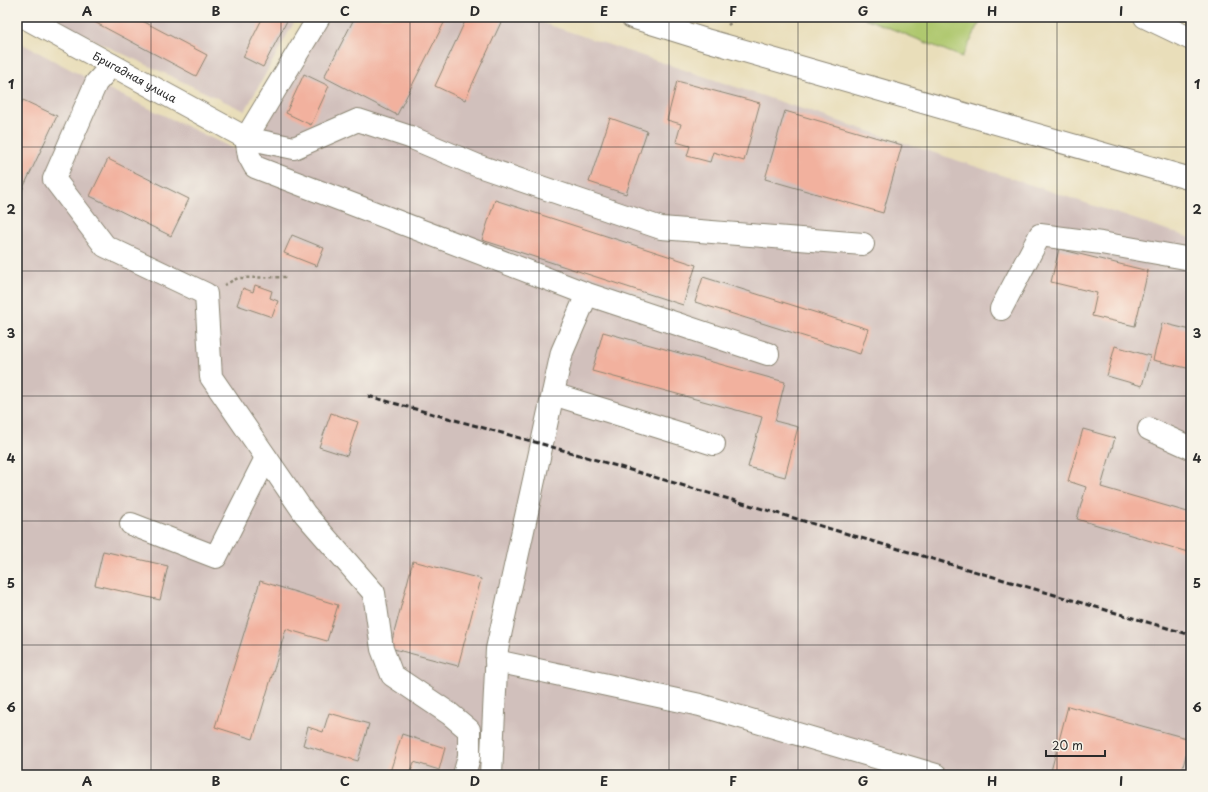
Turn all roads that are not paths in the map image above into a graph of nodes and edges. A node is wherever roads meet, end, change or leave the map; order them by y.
1 (24, 17) edge
2 (319, 17) edge
3 (632, 17) edge
4 (1145, 17) edge
5 (1191, 39) edge
6 (112, 65) junction
7 (246, 138) junction
8 (1191, 179) edge
9 (863, 244) dead end
10 (1191, 260) edge
11 (587, 294) junction
12 (1001, 309) dead end
13 (768, 354) dead end
14 (553, 394) junction
15 (1149, 429) dead end
16 (714, 444) dead end
17 (1191, 448) edge
18 (266, 458) junction
19 (131, 524) dead end
20 (496, 661) junction
21 (464, 775) edge
22 (491, 775) edge
23 (936, 775) edge

1 - 6 street, Бригадная улица
2 - 7 street
3 - 8 street
4 - 5 street
6 - 7 street, Бригадная улица
6 - 18 street
7 - 9 street, Бригадная улица
7 - 11 street
10 - 12 street
11 - 13 street
11 - 14 street
14 - 16 street
14 - 20 street
15 - 17 street
18 - 19 street
18 - 21 street
20 - 22 street
20 - 23 street

